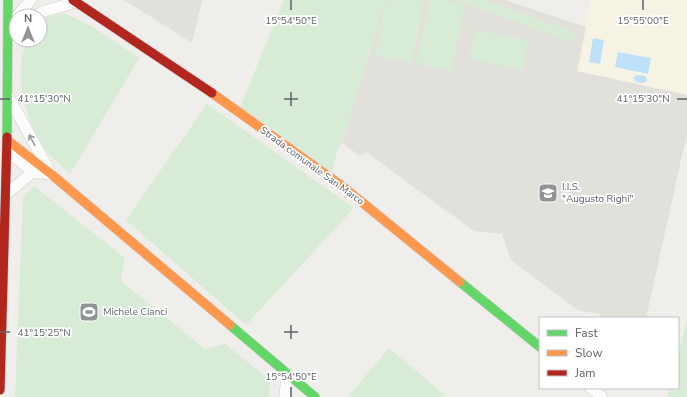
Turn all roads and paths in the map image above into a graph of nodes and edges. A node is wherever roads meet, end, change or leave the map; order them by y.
1 (31, 0) edge
2 (74, 1) edge
3 (24, 8) edge
4 (48, 10) edge
5 (11, 48) edge
6 (8, 94) junction
7 (7, 145) junction
8 (33, 172) junction
9 (51, 174) junction
10 (6, 194) junction
11 (2, 223) edge
12 (539, 346) edge
13 (1, 358) edge
14 (287, 373) junction
15 (592, 389) edge
16 (0, 390) edge
17 (285, 397) edge
18 (315, 397) edge
19 (602, 397) edge

1 - 3 street
2 - 4 street
2 - 12 street, Strada comunale San Marco
5 - 6 street
6 - 7 street
9 -> 6 street
7 - 8 street
7 - 9 street
7 - 10 street
8 - 9 street
8 - 10 street
9 - 14 street
10 - 11 street
11 - 13 street
13 - 16 street
14 - 17 street
14 - 18 street
15 - 19 street

